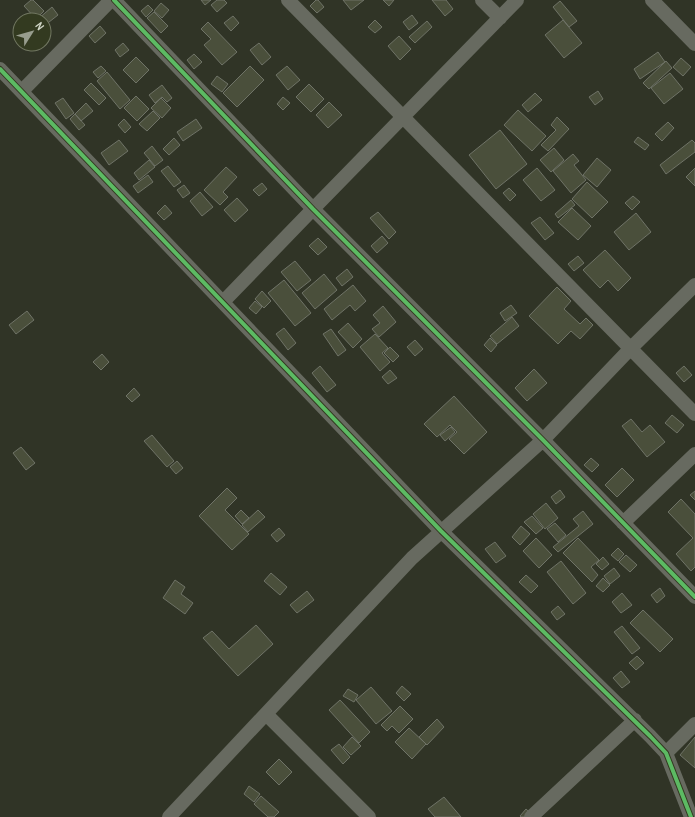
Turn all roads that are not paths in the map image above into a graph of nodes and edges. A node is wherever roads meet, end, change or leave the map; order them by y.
1 (112, 0) edge
2 (288, 0) edge
3 (482, 0) edge
4 (517, 0) edge
5 (652, 0) edge
6 (500, 18) junction
7 (695, 44) edge
8 (0, 69) edge
9 (22, 91) junction
10 (403, 117) junction
11 (313, 209) junction
12 (695, 285) edge
13 (223, 302) junction
14 (631, 348) junction
15 (695, 414) edge
16 (543, 440) junction
17 (695, 454) edge
18 (623, 523) junction
19 (441, 531) junction
20 (695, 597) edge
21 (266, 714) junction
22 (635, 720) junction
23 (695, 724) edge
24 (666, 753) junction
25 (176, 814) edge
26 (369, 817) edge
27 (531, 817) edge
28 (691, 817) edge

1 - 9 street
1 - 11 street
2 - 10 street
3 - 6 street
4 - 6 street
5 - 7 street
6 - 10 street
8 - 9 street
9 - 13 street
10 - 11 street
10 - 14 street
11 - 13 street
11 - 16 street
12 - 14 street
13 - 19 street
14 - 15 street
14 - 16 street
16 - 18 street
16 - 19 street
17 - 18 street
18 - 20 street
19 - 21 street
19 - 22 street
21 - 25 street
21 - 26 street
22 - 24 street
22 - 27 street
23 - 24 street
24 - 28 street

